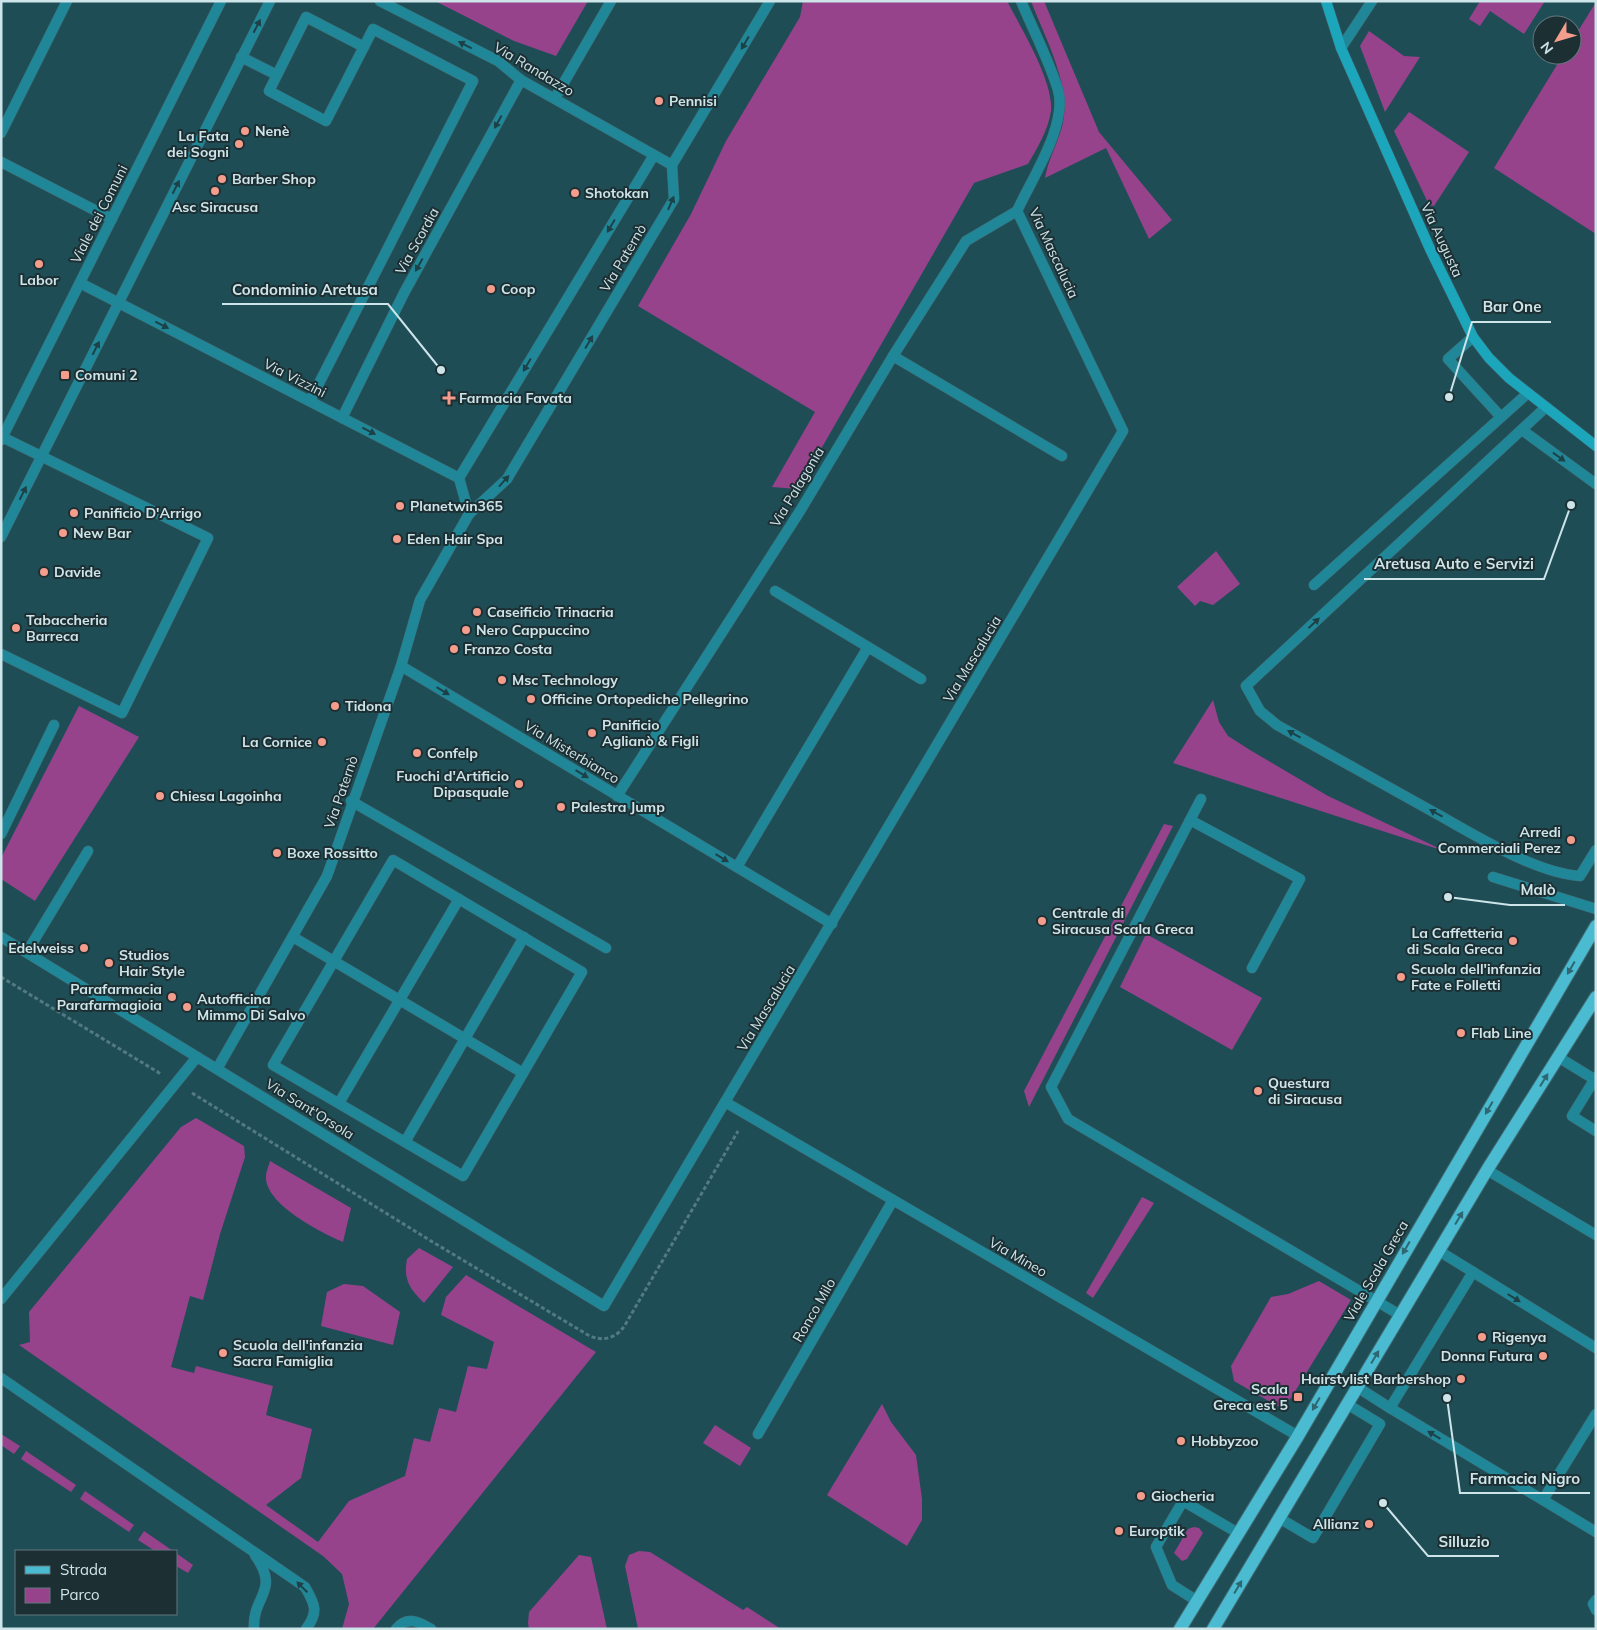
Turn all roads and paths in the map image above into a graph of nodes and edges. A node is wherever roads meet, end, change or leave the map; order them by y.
1 (68, 1) edge
2 (221, 1) edge
3 (270, 1) edge
4 (380, 1) edge
5 (611, 1) edge
6 (770, 1) edge
7 (1021, 1) edge
8 (1326, 1) edge
9 (1372, 1) edge
10 (364, 47) junction
11 (1341, 48) junction
12 (242, 57) junction
13 (277, 75) junction
14 (521, 80) junction
15 (555, 98) junction
16 (1, 133) edge
17 (654, 155) junction
18 (1, 162) edge
19 (672, 165) junction
20 (1017, 211) junction
21 (112, 219) junction
22 (80, 283) junction
23 (118, 303) junction
24 (1473, 337) junction
25 (892, 356) junction
26 (1528, 393) junction
27 (310, 401) junction
28 (1546, 408) junction
29 (1501, 417) junction
30 (342, 418) junction
31 (1522, 430) junction
32 (2, 438) edge
33 (1596, 446) edge
34 (42, 456) junction
35 (1062, 456) dead end
36 (459, 478) junction
37 (1596, 484) edge
38 (469, 514) junction
39 (1, 537) edge
40 (1314, 585) dead end
41 (775, 591) dead end
42 (868, 647) junction
43 (1, 654) edge
44 (401, 666) junction
45 (922, 679) dead end
46 (54, 725) dead end
47 (618, 796) junction
48 (1201, 799) dead end
49 (352, 801) junction
50 (1190, 820) junction
51 (1, 834) edge
52 (1596, 850) edge
53 (88, 851) dead end
54 (737, 867) junction
55 (1493, 877) dead end
56 (459, 899) junction
57 (1596, 909) edge
58 (832, 924) junction
59 (1596, 926) edge
60 (1, 936) edge
61 (293, 937) junction
62 (524, 937) junction
63 (606, 948) dead end
64 (27, 952) junction
65 (334, 961) junction
66 (1252, 968) dead end
67 (1596, 997) edge
68 (400, 1000) junction
69 (465, 1038) junction
70 (197, 1057) junction
71 (1558, 1057) junction
72 (217, 1068) junction
73 (523, 1072) junction
74 (1595, 1078) edge
75 (725, 1102) junction
76 (339, 1103) junction
77 (1596, 1131) edge
78 (405, 1142) junction
79 (1487, 1170) junction
80 (893, 1200) junction
81 (1596, 1235) edge
82 (1438, 1251) junction
83 (1473, 1272) junction
84 (1, 1299) edge
85 (1376, 1300) junction
86 (604, 1306) joint
87 (1400, 1315) junction
88 (1596, 1348) edge
89 (1, 1378) edge
90 (1357, 1387) junction
91 (1347, 1404) junction
92 (1390, 1408) junction
93 (1596, 1414) edge
94 (758, 1434) dead end
95 (1298, 1436) junction
96 (1543, 1500) junction
97 (1279, 1518) junction
98 (1596, 1532) edge
99 (1238, 1533) junction
100 (252, 1550) junction
101 (1596, 1600) edge
102 (1197, 1601) junction
103 (1596, 1610) edge
104 (254, 1629) edge
105 (306, 1629) edge
106 (396, 1629) edge
107 (431, 1629) edge
108 (1180, 1629) edge
109 (1212, 1629) edge

1 - 16 street
2 - 21 street, Viale dei Comuni
12 -> 3 street
14 -> 4 street, Via Randazzo
5 - 15 street
6 -> 19 street
7 - 20 street, Via Mascalucia
8 - 11 main road, Via Augusta
9 - 11 street
10 - 13 street
10 - 13 street
10 - 27 street
11 - 24 main road, Via Augusta
12 - 13 street
23 -> 12 street
14 - 15 street, Via Randazzo
14 -> 30 street, Via Scordia
15 - 17 street, Via Randazzo
17 - 19 street, Via Randazzo
17 -> 36 street, Via Paternò
18 - 21 street
38 -> 19 street, Via Paternò
20 - 25 street, Via Palagonia
20 - 58 street, Via Mascalucia
21 - 22 street, Viale dei Comuni
22 - 23 street, Via Vizzini
22 - 32 street, Viale dei Comuni
23 -> 27 street, Via Vizzini
34 -> 23 street
24 - 26 main road, Via Augusta
24 - 29 street
25 - 35 street
25 - 47 street, Via Palagonia
26 - 28 main road, Via Augusta
26 - 29 street
27 - 30 street, Via Vizzini
28 - 31 street
28 - 33 main road, Via Augusta
29 - 40 street
30 -> 36 street, Via Vizzini
31 -> 37 street
52 -> 31 street
32 - 34 street
39 -> 34 street
34 - 43 street
36 - 38 street
38 - 44 street, Via Paternò
41 - 42 street
42 - 45 street
42 - 54 street
44 -> 47 street, Via Misterbianco
44 - 49 street, Via Paternò
46 - 51 street
47 -> 54 street, Via Misterbianco
48 - 50 street
49 - 61 street, Via Paternò
49 - 63 street
50 - 66 street
50 - 85 street
53 - 64 street
54 - 58 street, Via Misterbianco
55 - 57 street
56 - 62 street
56 - 65 street
56 - 68 street
58 - 75 street, Via Mascalucia
59 -> 85 main road, Viale Scala Greca
60 - 64 street, Via Sant'Orsola
61 - 65 street
61 - 72 street, Via Paternò
62 - 69 street
62 - 73 street
64 - 70 street, Via Sant'Orsola
65 - 68 street
65 - 76 street
67 - 71 main road
68 - 69 street
68 - 76 street
69 - 73 street
69 - 78 street
70 - 72 street, Via Sant'Orsola
70 - 84 street
71 - 74 street
79 -> 71 main road
72 - 86 street, Via Sant'Orsola
73 - 78 street
74 - 77 street
75 - 80 street, Via Mineo
75 - 86 street, Via Mascalucia
76 - 78 street
79 - 81 street
82 -> 79 main road
80 - 94 street, Ronco Milo
80 - 95 street, Via Mineo
82 - 83 street
82 - 87 main road
83 -> 88 street
83 - 92 street
85 - 87 street
85 -> 95 main road, Viale Scala Greca
90 -> 87 main road
89 - 100 street
90 - 91 main road
90 - 92 street
91 - 97 main road
91 - 97 street
96 -> 92 street
93 - 96 street
95 - 99 main road, Viale Scala Greca
96 - 98 street
109 -> 97 main road
99 - 102 main road, Viale Scala Greca
99 - 102 street
100 - 104 street
105 -> 100 street
101 - 103 street
102 - 108 main road, Viale Scala Greca
106 - 107 street

